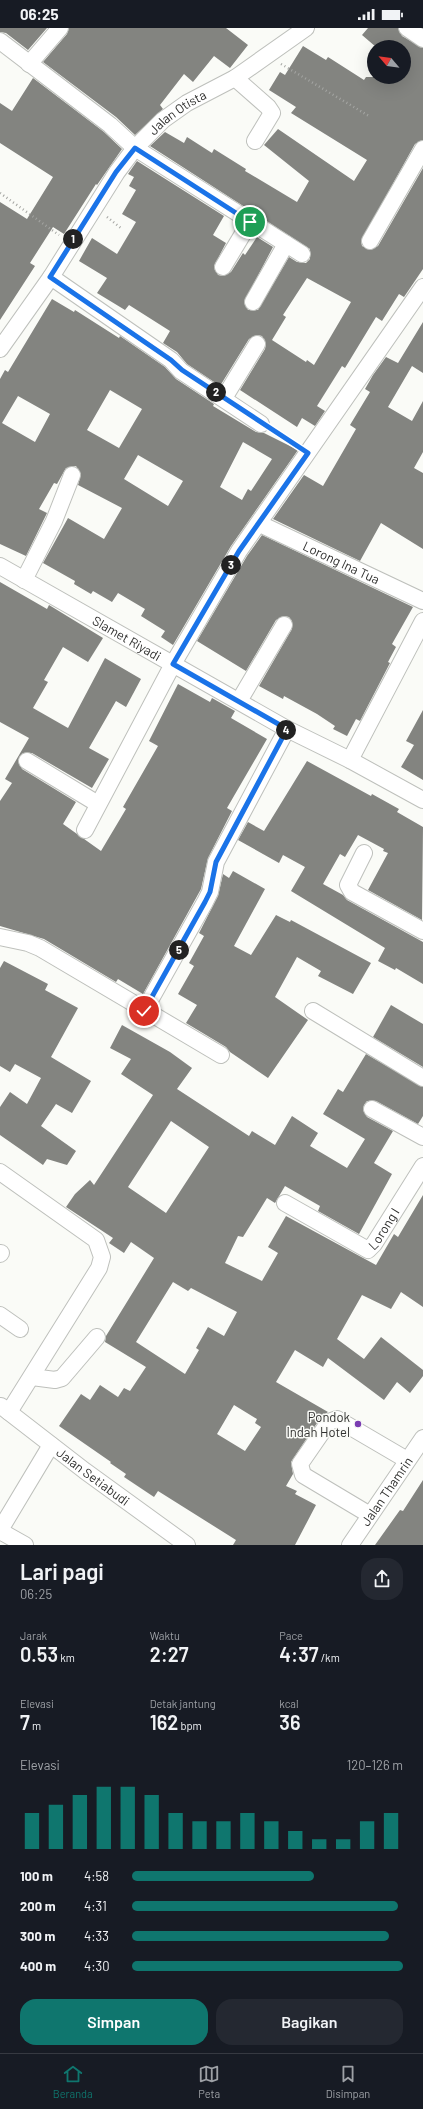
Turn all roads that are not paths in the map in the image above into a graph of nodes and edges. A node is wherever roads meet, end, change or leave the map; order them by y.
1 (60, 28) edge
2 (306, 28) edge
3 (407, 28) edge
4 (423, 39) edge
5 (0, 41) edge
6 (29, 64) junction
7 (235, 78) junction
8 (255, 141) dead end
9 (135, 148) junction
10 (423, 150) edge
11 (250, 222) junction
12 (370, 241) dead end
13 (286, 244) junction
14 (302, 254) dead end
15 (223, 267) dead end
16 (50, 277) junction
17 (423, 287) edge
18 (253, 302) dead end
19 (257, 344) dead end
20 (0, 349) edge
21 (224, 398) junction
22 (261, 424) road end
23 (72, 475) dead end
24 (260, 524) junction
25 (0, 566) edge
26 (24, 580) junction
27 (423, 601) edge
28 (423, 621) edge
29 (284, 625) dead end
30 (173, 664) junction
31 (239, 702) junction
32 (287, 729) junction
33 (350, 760) junction
34 (27, 761) dead end
35 (423, 800) edge
36 (98, 804) junction
37 (85, 830) dead end
38 (364, 853) dead end
39 (423, 931) edge
40 (0, 937) edge
41 (144, 1011) junction
42 (313, 1011) dead end
43 (221, 1055) dead end
44 (423, 1078) edge
45 (372, 1109) dead end
46 (423, 1137) edge
47 (423, 1166) edge
48 (0, 1172) edge
49 (285, 1203) dead end
50 (0, 1314) edge
51 (20, 1329) dead end
52 (97, 1337) dead end
53 (32, 1377) junction
54 (4, 1409) edge
55 (423, 1438) edge
56 (51, 1446) junction
57 (407, 1460) junction
58 (370, 1515) junction
59 (0, 1531) edge
60 (26, 1545) edge
61 (187, 1545) edge
62 (350, 1545) edge

1 - 6 street
2 - 7 street, Jalan Otista
3 - 4 street
5 - 6 street
6 - 9 street
7 - 8 street
7 - 9 street, Jalan Otista
9 - 11 street
9 - 16 street, Jalan Otista
10 - 12 street
11 - 13 street
11 - 15 street
13 - 14 street
13 - 18 street
16 - 20 street, Jalan Otista
16 - 21 street
17 - 24 street
19 - 21 street
21 - 22 street
23 - 26 street
24 - 27 street, Lorong Ina Tua
24 - 30 street
25 - 26 street, Slamet Riyadi
26 - 30 street, Slamet Riyadi
28 - 33 street
29 - 31 street
30 - 31 street, Slamet Riyadi
30 - 36 street
31 - 32 street, Slamet Riyadi
32 - 33 street, Slamet Riyadi
32 - 41 street
33 - 35 street, Slamet Riyadi
34 - 36 street
36 - 37 street
38 - 39 street
40 - 41 street
41 - 43 street
42 - 44 street
45 - 46 street
47 - 49 street, Lorong I
48 - 53 street
50 - 51 street
52 - 53 street
53 - 54 street
54 - 56 street, Jalan Setiabudi
55 - 57 street, Jalan Thamrin
56 - 59 street
56 - 61 street, Jalan Setiabudi
57 - 58 street, Jalan Thamrin
57 - 58 street
58 - 62 street, Jalan Thamrin
59 - 60 street

